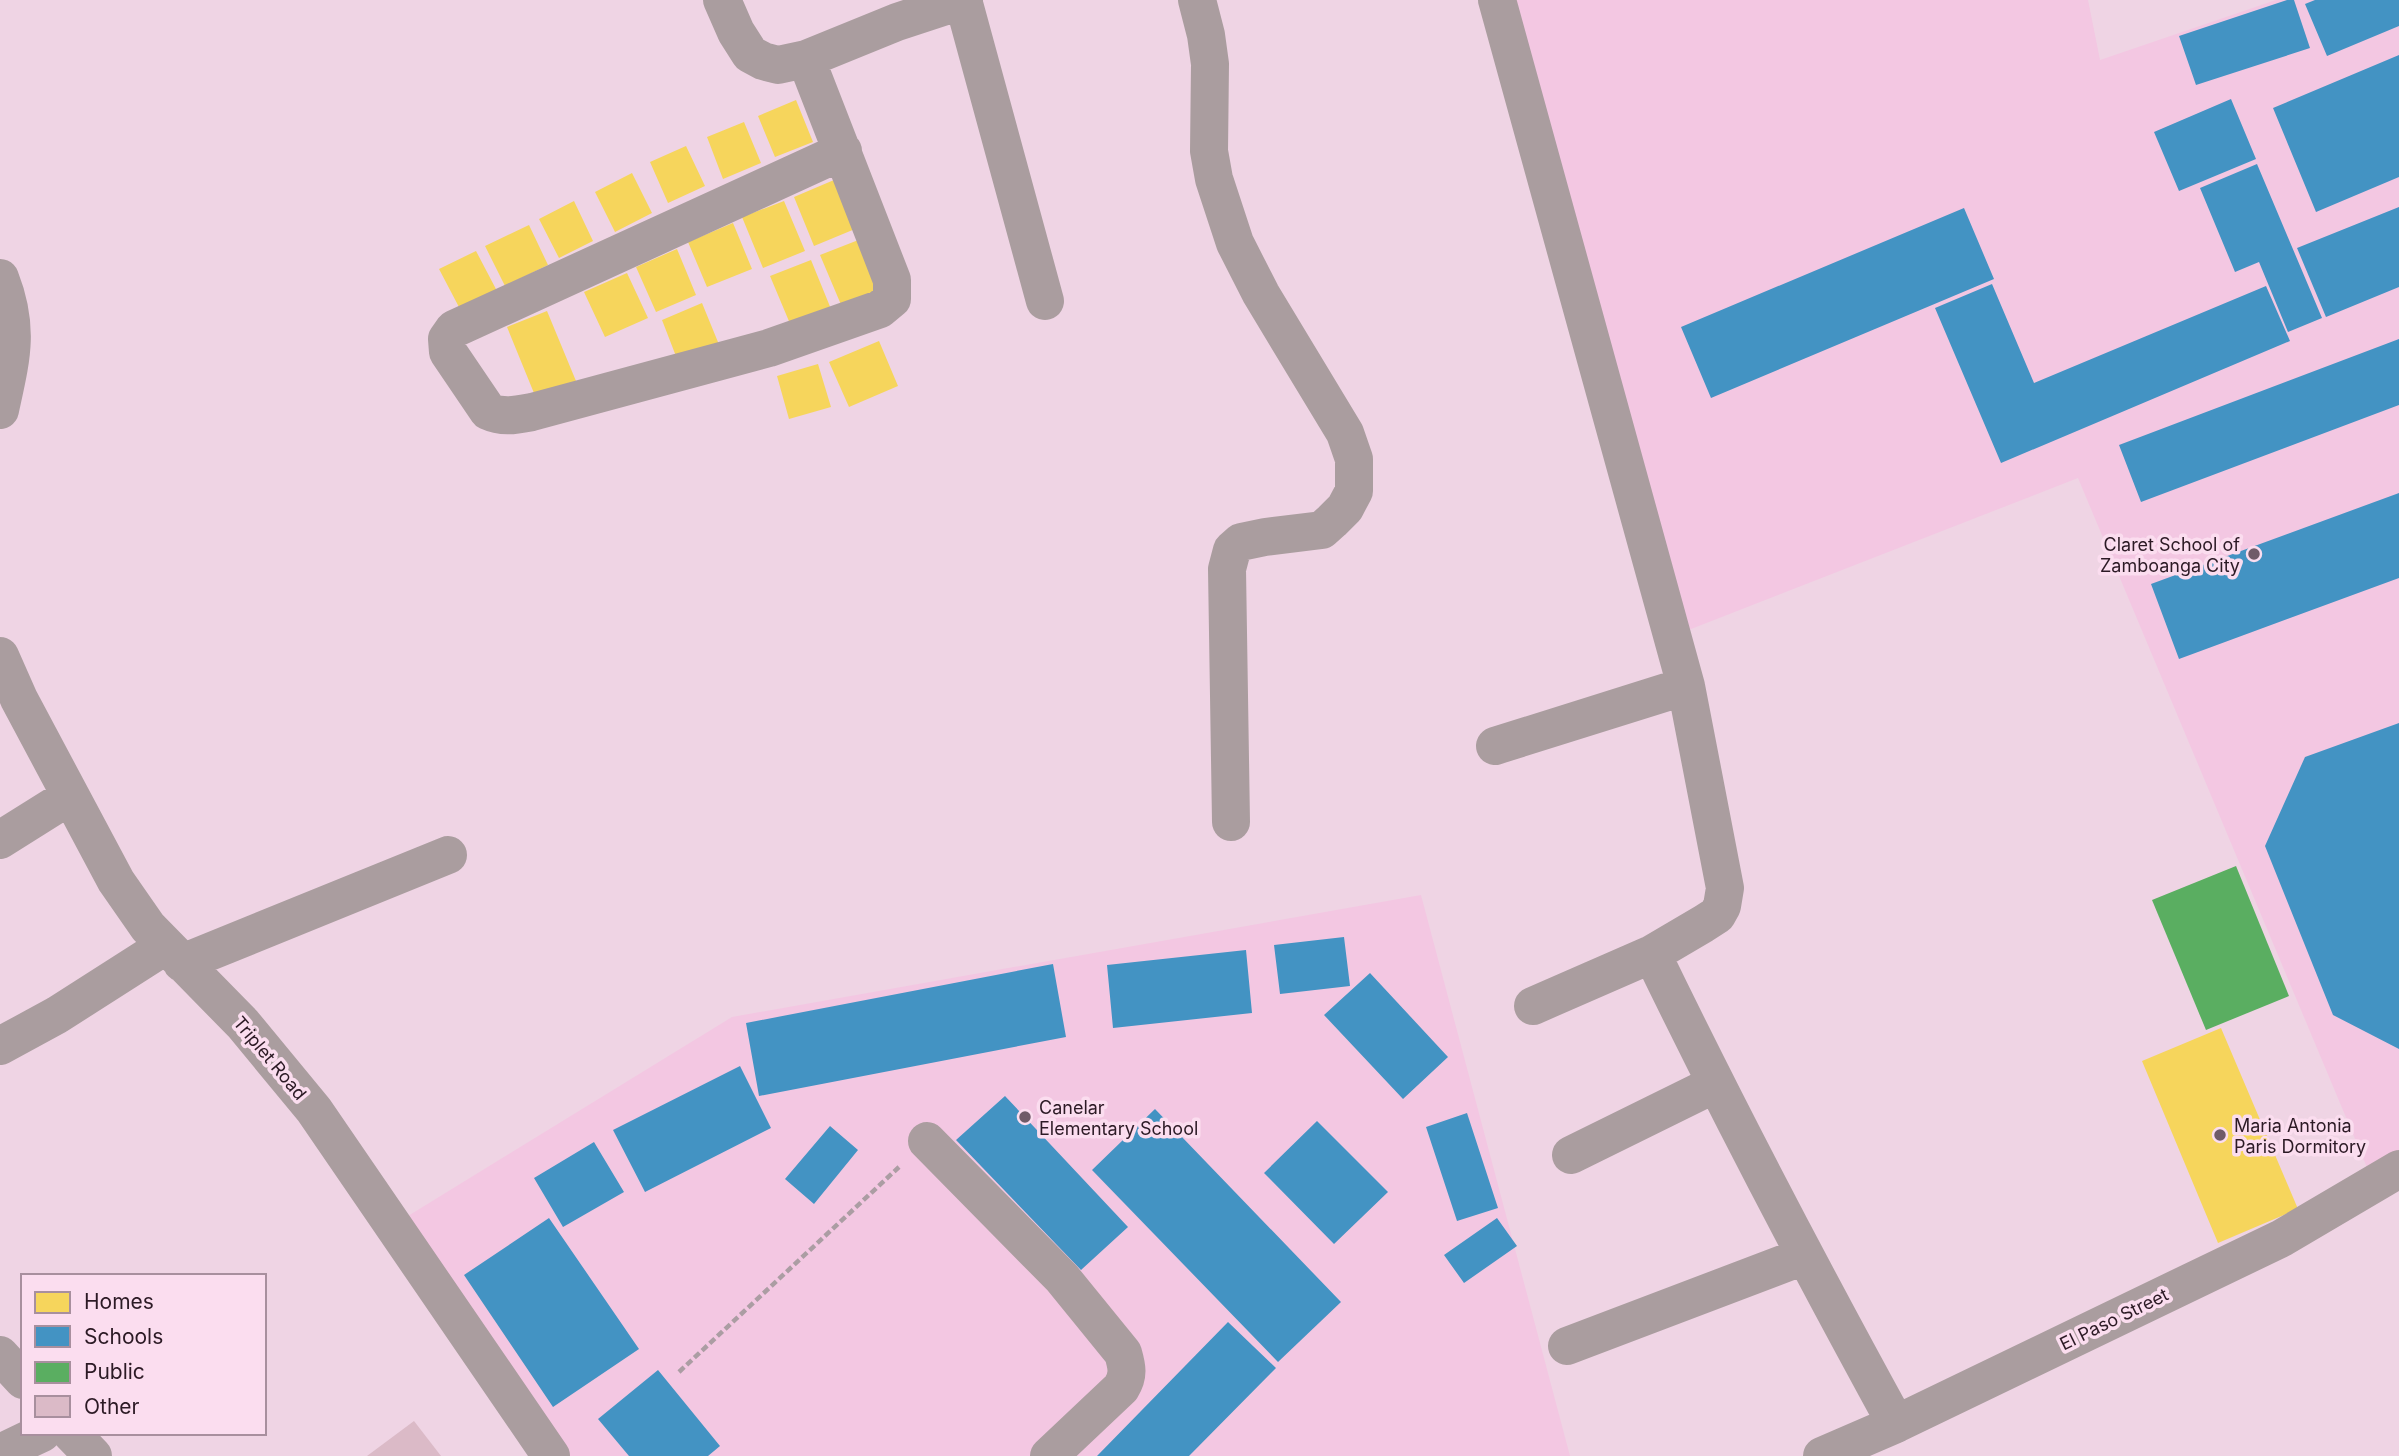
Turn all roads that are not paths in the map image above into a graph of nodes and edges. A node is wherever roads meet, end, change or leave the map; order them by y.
1 (722, 0) edge
2 (963, 0) edge
3 (1196, 0) edge
4 (1497, 0) edge
5 (895, 11) edge
6 (806, 59) junction
7 (843, 151) junction
8 (0, 278) edge
9 (1045, 301) dead end
10 (0, 410) edge
11 (0, 656) edge
12 (1686, 685) junction
13 (1495, 746) dead end
14 (70, 796) junction
15 (1231, 822) dead end
16 (0, 840) edge
17 (448, 855) dead end
18 (1652, 954) junction
19 (174, 955) junction
20 (1533, 1006) dead end
21 (0, 1046) edge
22 (1715, 1084) junction
23 (928, 1141) road end
24 (1572, 1155) dead end
25 (2399, 1169) edge
26 (1804, 1256) junction
27 (1567, 1346) dead end
28 (0, 1355) edge
29 (21, 1378) edge
30 (1896, 1424) junction
31 (38, 1435) edge
32 (73, 1435) edge
33 (5, 1453) edge
34 (93, 1456) edge
35 (551, 1456) edge
36 (1049, 1456) edge
37 (1822, 1456) edge

1 - 6 street
2 - 5 street
2 - 9 street
3 - 15 street
4 - 12 street
5 - 6 street
6 - 7 street
7 - 7 street
8 - 10 street
11 - 14 street, Triplet Road
12 - 13 street
12 - 18 street
14 - 16 street
14 - 19 street, Triplet Road
17 - 19 street
18 - 20 street
18 - 22 street
19 - 21 street
19 - 35 street, Triplet Road
22 - 24 street
22 - 26 street
23 - 36 street
25 - 30 street, El Paso Street
26 - 27 street
26 - 30 street
28 - 29 street
30 - 37 street, El Paso Street
31 - 33 street
32 - 34 street

